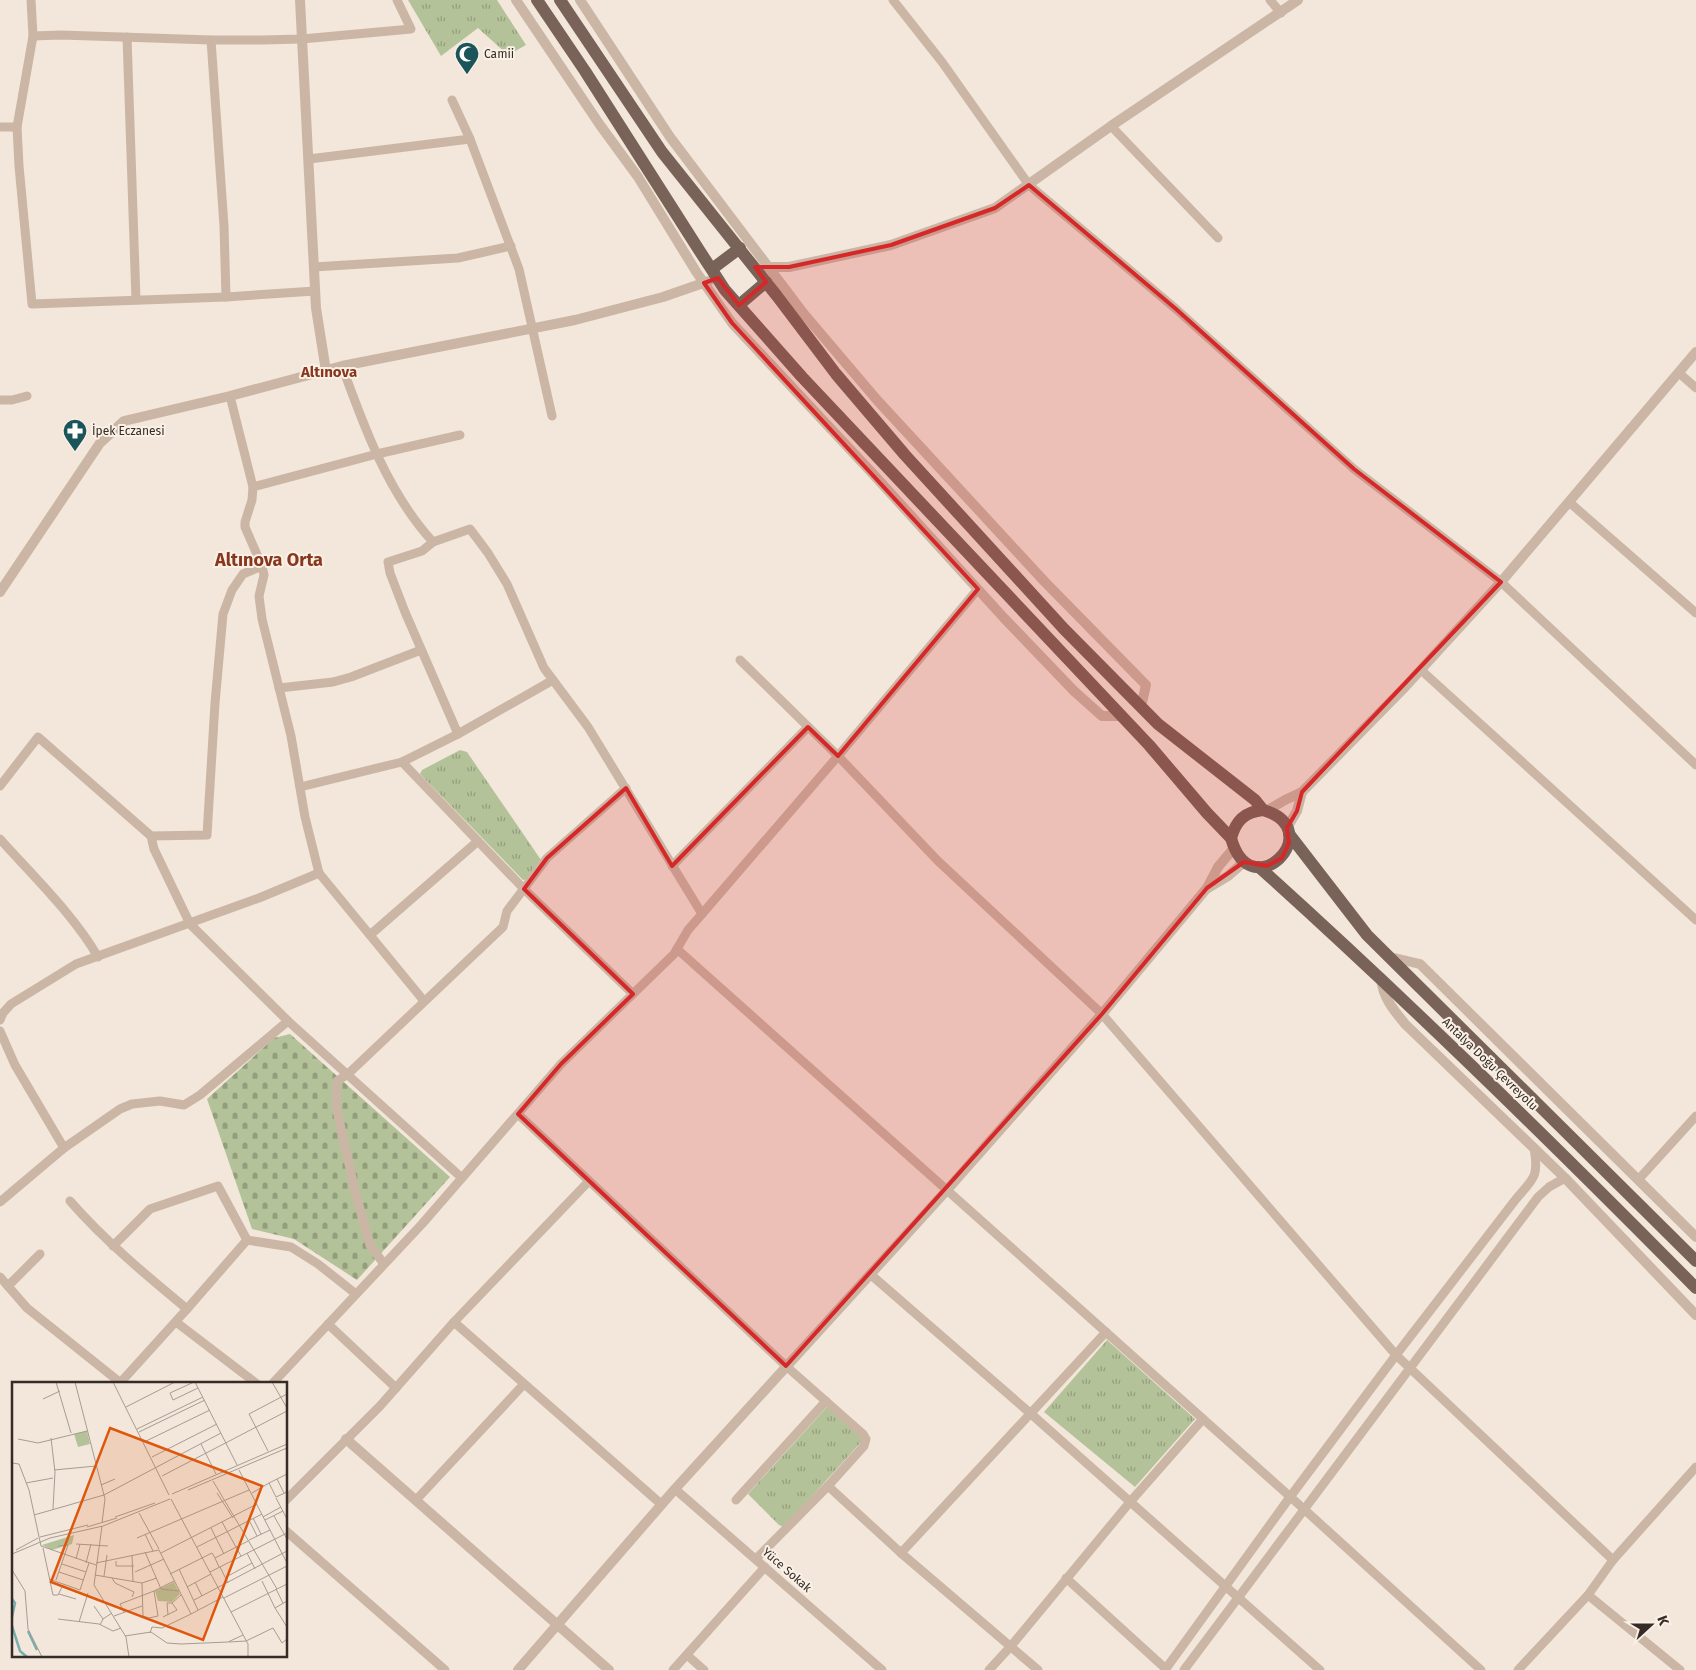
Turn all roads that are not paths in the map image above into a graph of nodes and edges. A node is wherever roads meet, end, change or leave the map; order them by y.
1 (31, 0) edge
2 (300, 0) edge
3 (397, 0) edge
4 (516, 0) edge
5 (537, 0) edge
6 (560, 0) edge
7 (580, 0) edge
8 (893, 0) edge
9 (1270, 0) edge
10 (1298, 0) edge
11 (1281, 13) junction
12 (33, 36) junction
13 (127, 38) junction
14 (302, 39) junction
15 (212, 40) junction
16 (452, 100) dead end
17 (1111, 126) junction
18 (0, 127) edge
19 (17, 127) junction
20 (470, 139) junction
21 (309, 159) junction
22 (1029, 185) junction
23 (1218, 238) dead end
24 (511, 246) junction
25 (740, 248) junction
26 (314, 267) junction
27 (755, 267) junction
28 (769, 267) junction
29 (715, 274) junction
30 (766, 282) junction
31 (704, 283) junction
32 (315, 291) junction
33 (226, 297) junction
34 (136, 300) junction
35 (739, 305) junction
36 (532, 328) junction
37 (1696, 352) edge
38 (342, 366) junction
39 (326, 371) junction
40 (1679, 373) junction
41 (1696, 388) edge
42 (27, 396) dead end
43 (230, 396) junction
44 (0, 400) edge
45 (552, 416) dead end
46 (460, 435) dead end
47 (377, 454) junction
48 (253, 486) junction
49 (1570, 502) junction
50 (433, 542) junction
51 (262, 566) junction
52 (1501, 582) junction
53 (978, 589) junction
54 (0, 592) edge
55 (1696, 613) edge
56 (421, 650) junction
57 (740, 660) dead end
58 (1421, 670) junction
59 (552, 680) junction
60 (279, 688) junction
61 (1141, 707) junction
62 (1122, 716) junction
63 (808, 727) junction
64 (458, 734) junction
65 (838, 756) junction
66 (402, 762) junction
67 (1696, 765) edge
68 (0, 786) edge
69 (300, 787) junction
70 (626, 788) junction
71 (1302, 792) junction
72 (1265, 810) junction
73 (1288, 831) junction
74 (151, 836) junction
75 (0, 839) edge
76 (478, 841) junction
77 (1232, 843) junction
78 (1244, 862) junction
79 (672, 866) junction
80 (1259, 867) junction
81 (319, 873) junction
82 (1207, 888) junction
83 (524, 889) junction
84 (702, 914) junction
85 (1696, 920) edge
86 (190, 924) junction
87 (370, 935) junction
88 (677, 949) junction
89 (98, 957) junction
90 (1389, 957) junction
91 (1381, 978) junction
92 (633, 994) junction
93 (424, 1001) junction
94 (1102, 1014) junction
95 (0, 1020) edge
96 (288, 1021) junction
97 (0, 1030) edge
98 (348, 1074) junction
99 (518, 1114) junction
100 (1696, 1116) edge
101 (64, 1148) junction
102 (1534, 1148) junction
103 (462, 1178) junction
104 (1565, 1178) junction
105 (1638, 1180) junction
106 (589, 1181) junction
107 (947, 1190) junction
108 (70, 1201) dead end
109 (0, 1202) edge
110 (1696, 1237) edge
111 (247, 1240) junction
112 (114, 1246) junction
113 (40, 1254) dead end
114 (1696, 1261) edge
115 (384, 1264) junction
116 (870, 1274) junction
117 (0, 1277) edge
118 (8, 1286) junction
119 (1696, 1288) edge
120 (356, 1294) junction
121 (187, 1309) junction
122 (1696, 1315) edge
123 (176, 1322) junction
124 (454, 1322) junction
125 (328, 1324) junction
126 (1106, 1332) junction
127 (1396, 1355) junction
128 (786, 1366) junction
129 (1410, 1368) junction
130 (120, 1382) edge
131 (122, 1382) edge
132 (254, 1382) edge
133 (274, 1382) edge
134 (524, 1384) junction
135 (396, 1388) junction
136 (826, 1401) junction
137 (1030, 1413) junction
138 (1203, 1419) junction
139 (346, 1439) junction
140 (1696, 1467) edge
141 (828, 1486) junction
142 (675, 1489) junction
143 (1290, 1497) junction
144 (288, 1498) edge
145 (416, 1500) junction
146 (736, 1500) dead end
147 (1130, 1502) junction
148 (661, 1504) junction
149 (1304, 1509) junction
150 (288, 1533) edge
151 (901, 1553) junction
152 (756, 1559) junction
153 (1613, 1560) junction
154 (765, 1568) junction
155 (1066, 1578) junction
156 (1226, 1587) junction
157 (1588, 1594) junction
158 (1238, 1598) junction
159 (558, 1624) junction
160 (1011, 1646) junction
161 (687, 1655) junction
162 (1166, 1669) edge
163 (1318, 1669) edge
164 (445, 1670) edge
165 (518, 1670) edge
166 (609, 1670) edge
167 (673, 1670) edge
168 (704, 1670) edge
169 (882, 1670) edge
170 (989, 1670) edge
171 (1038, 1670) edge
172 (1184, 1670) edge
173 (1481, 1670) edge
174 (1518, 1670) edge
175 (1680, 1670) edge

1 - 12 street
2 - 14 street
3 - 14 street
4 - 31 street
5 - 29 main road
6 - 25 main road
7 - 28 street
8 - 22 street
9 - 11 street
10 - 11 street
11 - 17 street
12 - 13 street
12 - 19 street
13 - 15 street
13 - 34 street
14 - 15 street
14 - 21 street
15 - 33 street
16 - 20 street
17 - 22 street
17 - 23 street
18 - 19 street
19 - 34 street
20 - 21 street
20 - 24 street
21 - 26 street
22 - 28 street
22 - 52 street
24 - 26 street
24 - 36 street
25 - 27 main road
25 - 29 main road
26 - 32 street
27 - 28 street
27 - 30 main road
28 - 61 street
29 - 31 street
29 - 35 main road
30 - 35 main road
30 - 61 main road
31 - 36 street
31 - 53 street
32 - 33 street
32 - 39 street
33 - 34 street
35 - 62 main road
36 - 38 street
36 - 45 street
37 - 40 street
38 - 39 street
38 - 47 street
39 - 43 street
40 - 41 street
40 - 49 street
42 - 44 street
43 - 48 street
43 - 54 street
46 - 47 street
47 - 48 street
47 - 50 street
48 - 51 street
49 - 52 street
49 - 55 street
50 - 56 street
50 - 59 street
51 - 60 street
51 - 74 street
52 - 58 street
52 - 67 street
53 - 62 street
53 - 65 street
56 - 60 street
56 - 64 street
57 - 63 street
58 - 71 street
58 - 85 street
59 - 64 street
59 - 70 street
60 - 69 street
61 - 72 main road
62 - 77 main road
63 - 65 street
63 - 79 street
64 - 66 street
65 - 84 street
65 - 94 street
66 - 69 street
66 - 76 street
68 - 74 street
69 - 81 street
70 - 79 street
70 - 83 street
71 - 72 street
71 - 73 street
72 - 73 main road
72 - 77 main road
73 - 80 main road
73 - 90 main road, Antalya Doğu Çevreyolu
74 - 86 street
75 - 89 street
76 - 83 street
76 - 87 street
77 - 78 main road
77 - 82 street
78 - 80 main road
78 - 82 street
79 - 84 street
80 - 91 main road, Antalya Doğu Çevreyolu
81 - 86 street
81 - 87 street
82 - 94 street
83 - 92 street
83 - 93 street
84 - 88 street
86 - 89 street
86 - 96 street
87 - 93 street
88 - 92 street
88 - 107 street
89 - 95 street
90 - 105 street
90 - 114 main road, Antalya Doğu Çevreyolu
91 - 102 street
91 - 119 main road, Antalya Doğu Çevreyolu
92 - 99 street
93 - 98 street
94 - 107 street
94 - 127 street
96 - 98 street
96 - 101 street
97 - 101 street
98 - 103 street
98 - 115 street
99 - 103 street
99 - 106 street
100 - 105 street
101 - 109 street
102 - 104 street
102 - 127 street
103 - 115 street
104 - 122 street
104 - 129 street
105 - 110 street
106 - 124 street
106 - 128 street
107 - 116 street
107 - 126 street
108 - 112 street
111 - 112 street
111 - 120 street
111 - 121 street
112 - 121 street
113 - 118 street
115 - 120 street
116 - 128 street
116 - 137 street
117 - 118 street
118 - 130 street
120 - 125 street
121 - 123 street
123 - 131 street
123 - 132 street
124 - 134 street
124 - 135 street
125 - 133 street
125 - 135 street
126 - 137 street
126 - 138 street
127 - 129 street
127 - 143 street
128 - 136 street
128 - 142 street
129 - 149 street
129 - 153 street
134 - 145 street
134 - 148 street
135 - 139 street
136 - 141 street
136 - 146 street
137 - 147 street
137 - 151 street
138 - 143 street
138 - 147 street
139 - 144 street
139 - 145 street
140 - 153 street
141 - 151 street
141 - 152 street
142 - 148 street
142 - 152 street, Yüce Sokak
143 - 149 street
143 - 156 street
145 - 159 street
147 - 155 street
147 - 156 street
148 - 159 street
149 - 158 street
149 - 173 street
150 - 164 street
151 - 160 street
152 - 154 street, Yüce Sokak
153 - 157 street
154 - 161 street
154 - 169 street, Yüce Sokak
155 - 160 street
155 - 162 street
156 - 158 street
156 - 162 street
157 - 174 street
157 - 175 street
158 - 163 street
158 - 172 street
159 - 165 street
159 - 166 street
160 - 170 street
160 - 171 street
161 - 167 street
161 - 168 street

